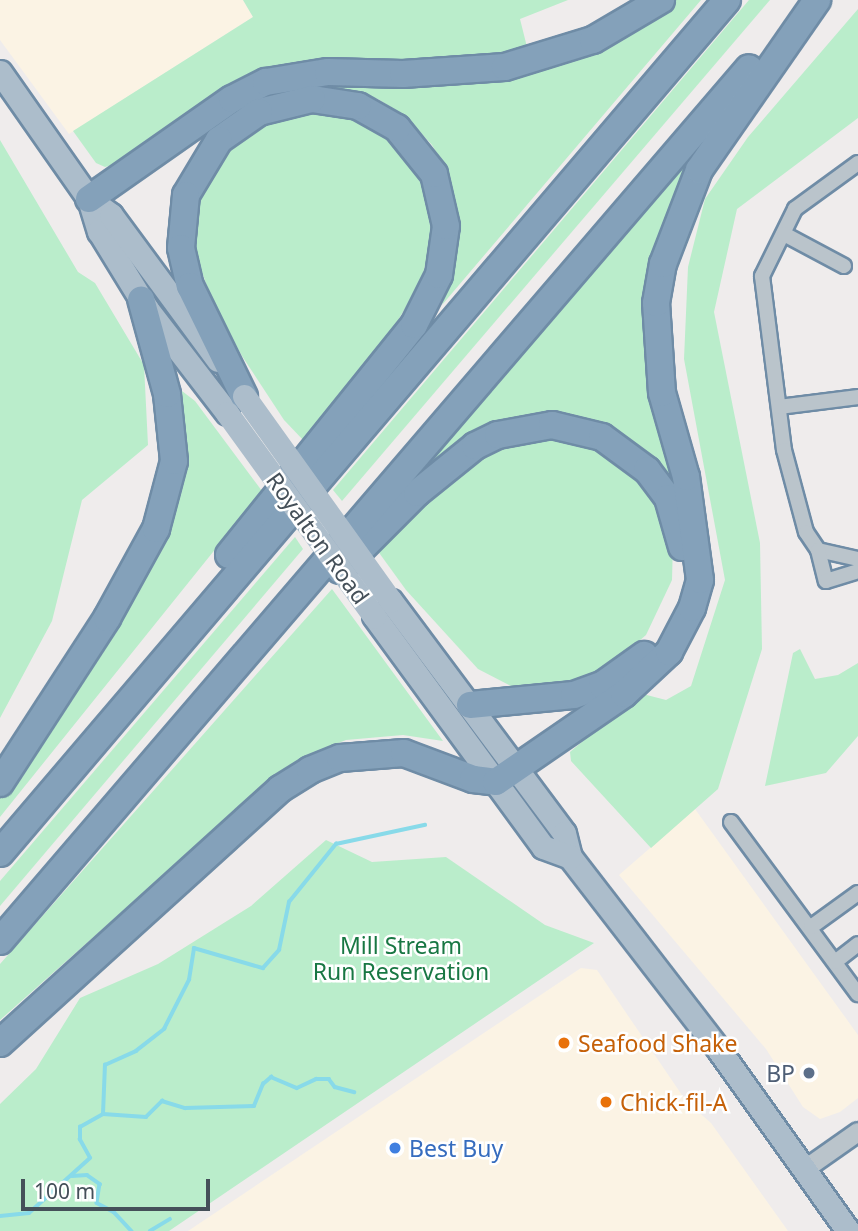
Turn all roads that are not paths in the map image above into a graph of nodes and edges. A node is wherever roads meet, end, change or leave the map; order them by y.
1 (661, 0) edge
2 (727, 0) edge
3 (807, 0) edge
4 (817, 0) edge
5 (0, 72) edge
6 (858, 163) edge
7 (89, 199) junction
8 (784, 234) junction
9 (844, 266) dead end
10 (141, 299) junction
11 (858, 397) edge
12 (235, 405) junction
13 (779, 407) junction
14 (818, 550) junction
15 (858, 559) edge
16 (858, 571) edge
17 (383, 608) junction
18 (164, 657) junction
19 (470, 705) junction
20 (194, 714) junction
21 (506, 775) junction
22 (0, 783) edge
23 (731, 822) dead end
24 (0, 853) edge
25 (858, 892) edge
26 (811, 927) junction
27 (0, 941) edge
28 (858, 944) edge
29 (835, 962) junction
30 (858, 994) edge
31 (0, 1043) edge
32 (858, 1132) edge
33 (804, 1170) junction
34 (848, 1231) edge

1 - 7 highway
2 - 18 highway
3 - 20 highway
4 - 21 highway
5 - 7 main road, Royalton Road
6 - 8 street
7 - 10 main road, Royalton Road
7 - 12 main road, Royalton Road
8 - 9 street
8 - 13 street
10 - 12 main road, Royalton Road
10 - 22 highway
11 - 13 street
12 - 17 main road, Royalton Road, bridge
12 - 18 highway
13 - 14 street
14 - 15 street
14 - 16 street
17 - 19 main road, Royalton Road
17 - 21 main road, Royalton Road
18 - 24 highway
19 - 20 highway
19 - 21 main road, Royalton Road
20 - 27 highway
21 - 31 highway
21 - 33 main road, Royalton Road
23 - 26 street
25 - 26 street
26 - 29 street
28 - 29 street
29 - 30 street
32 - 33 street
33 - 34 main road, Royalton Road

